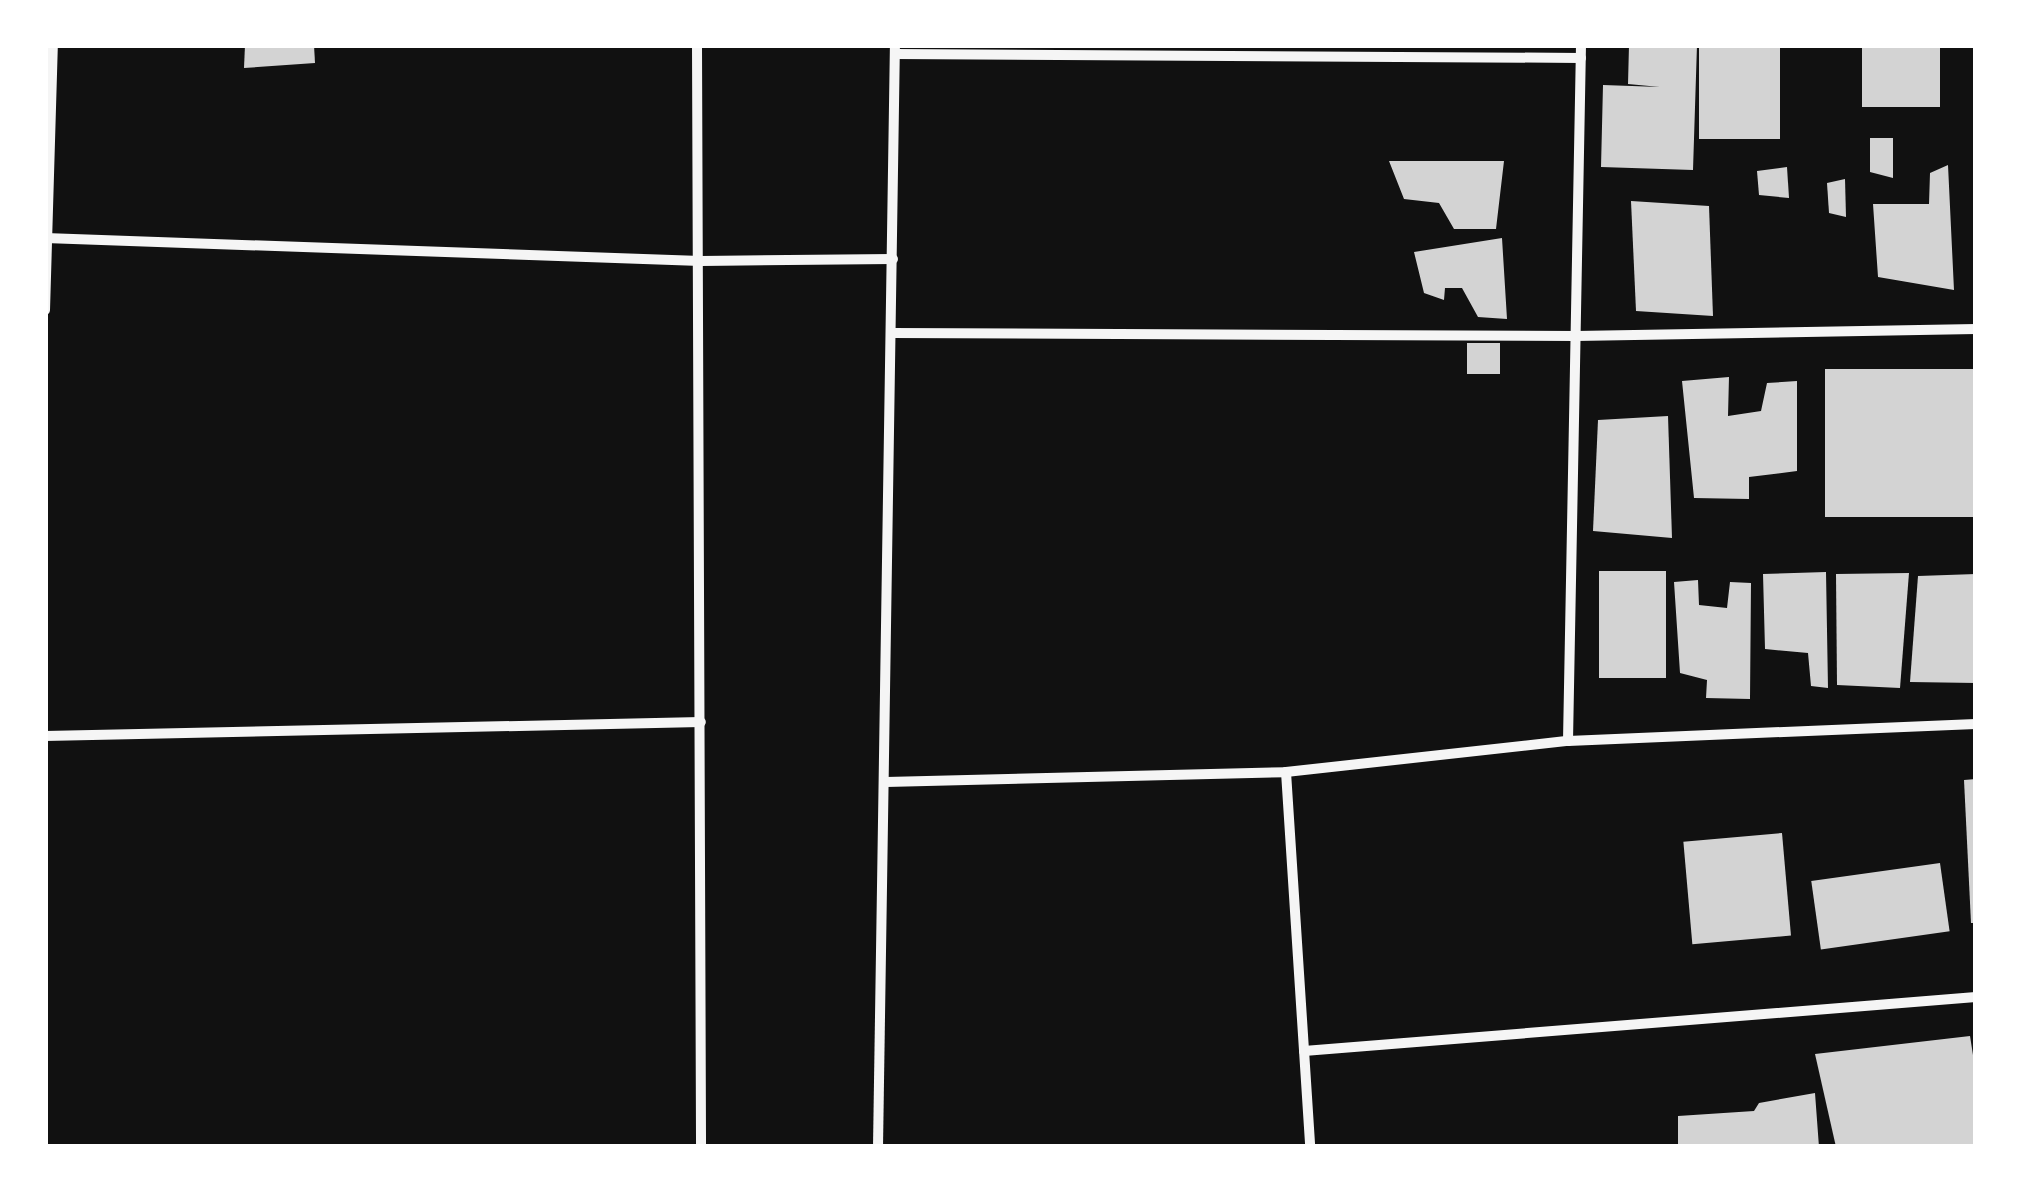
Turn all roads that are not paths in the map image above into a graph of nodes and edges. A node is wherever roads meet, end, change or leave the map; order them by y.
1 (53, 45) edge
2 (697, 45) edge
3 (1582, 45) edge
4 (896, 50) edge
5 (1581, 58) junction
6 (46, 238) edge
7 (892, 259) junction
8 (701, 261) junction
9 (45, 310) edge
10 (1976, 329) edge
11 (892, 333) junction
12 (1576, 336) junction
13 (701, 722) junction
14 (1976, 724) edge
15 (45, 736) edge
16 (1568, 741) junction
17 (1286, 772) junction
18 (886, 782) junction
19 (1976, 997) edge
20 (1304, 1051) junction
21 (702, 1147) edge
22 (878, 1147) edge
23 (1310, 1147) edge

1 - 6 street
2 - 8 street
3 - 5 street
4 - 5 street
4 - 7 street
5 - 12 street
6 - 8 street
6 - 9 street
7 - 8 street
7 - 11 street
8 - 13 street
10 - 12 street
11 - 12 street
11 - 18 street
12 - 16 street
13 - 15 street
13 - 21 street
14 - 16 street
16 - 17 street
17 - 18 street
17 - 20 street
18 - 22 street
19 - 20 street
20 - 23 street

